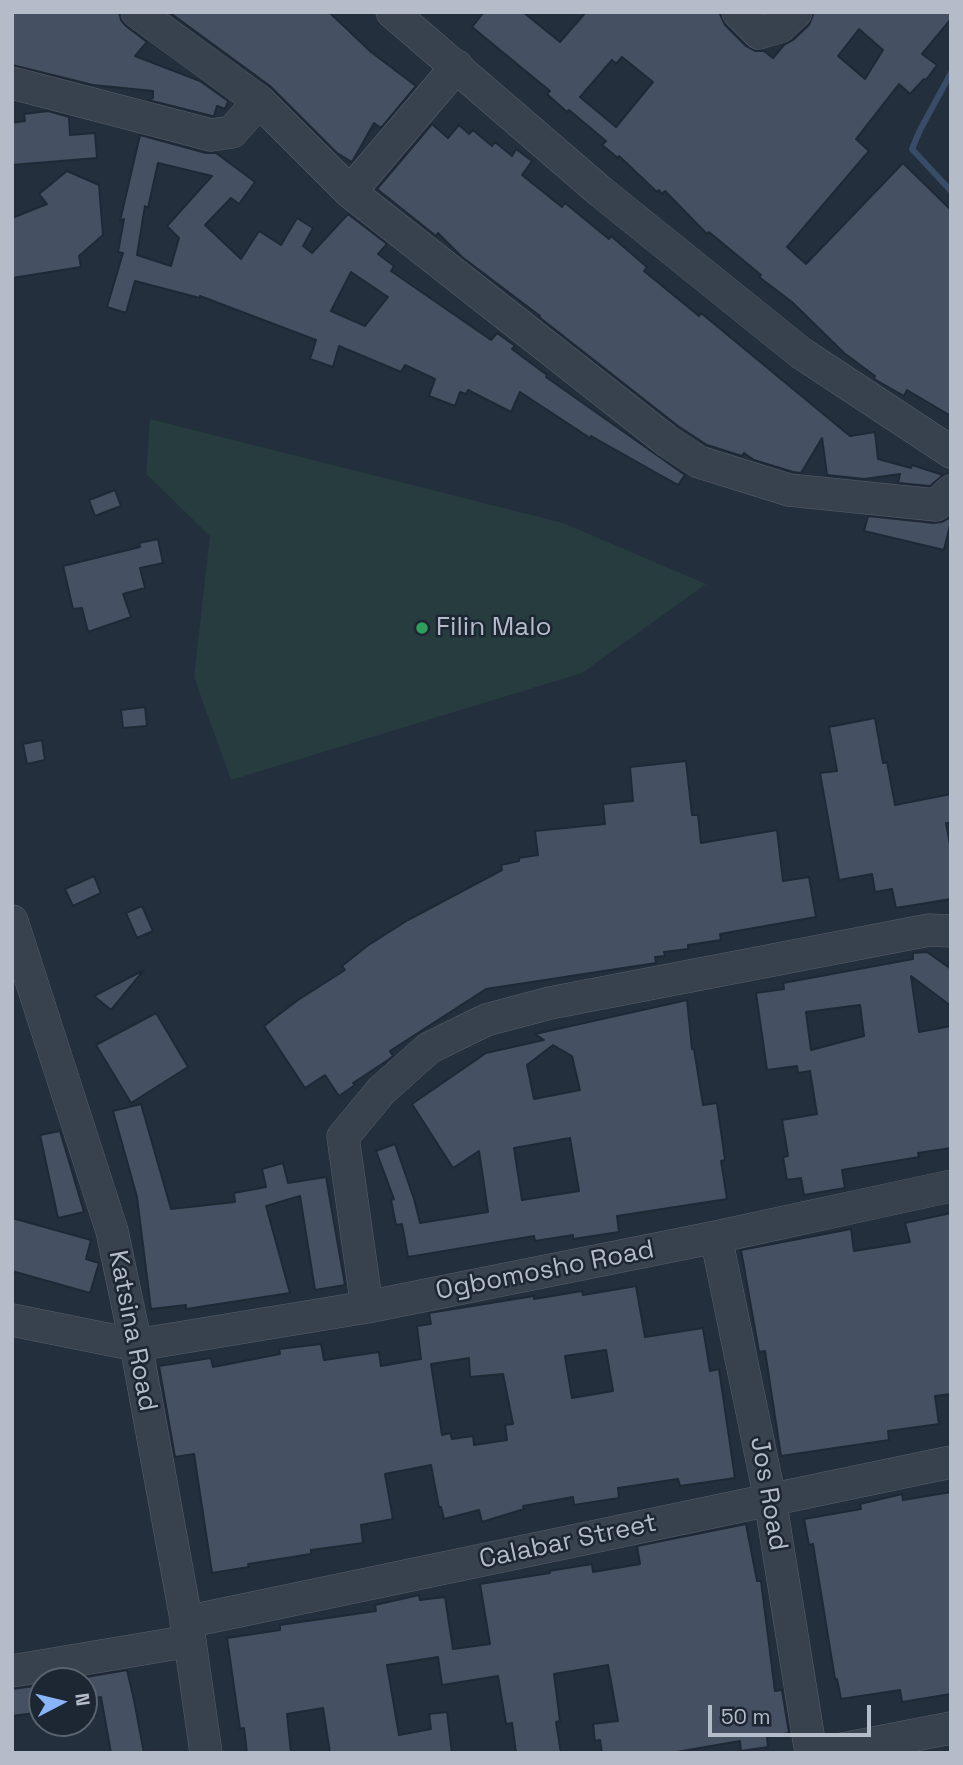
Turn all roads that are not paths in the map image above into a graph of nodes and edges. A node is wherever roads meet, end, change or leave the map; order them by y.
1 (137, 12) edge
2 (392, 12) edge
3 (738, 12) edge
4 (796, 12) edge
5 (457, 66) junction
6 (12, 83) edge
7 (259, 100) junction
8 (350, 192) junction
9 (951, 452) edge
10 (951, 491) edge
11 (12, 921) edge
12 (951, 931) edge
13 (951, 1186) edge
14 (716, 1237) junction
15 (367, 1307) junction
16 (12, 1320) edge
17 (136, 1345) junction
18 (951, 1462) edge
19 (770, 1499) junction
20 (188, 1631) junction
21 (12, 1671) edge
22 (951, 1728) edge
23 (206, 1753) edge
24 (811, 1753) edge
25 (822, 1753) edge

1 - 7 street
2 - 5 street
3 - 4 street
5 - 8 street
5 - 9 street
6 - 7 street
7 - 8 street
8 - 10 street
11 - 17 street, Katsina Road
12 - 15 street
13 - 14 street, Ogbomosho Road
14 - 15 street, Ogbomosho Road
14 - 19 street, Jos Road
15 - 17 street, Ogbomosho Road
16 - 17 street
17 - 20 street, Katsina Road
18 - 19 street, Calabar Street
19 - 20 street, Calabar Street
19 - 24 street, Jos Road
20 - 21 street, Calabar Street
20 - 23 street, Katsina Road
22 - 25 street

